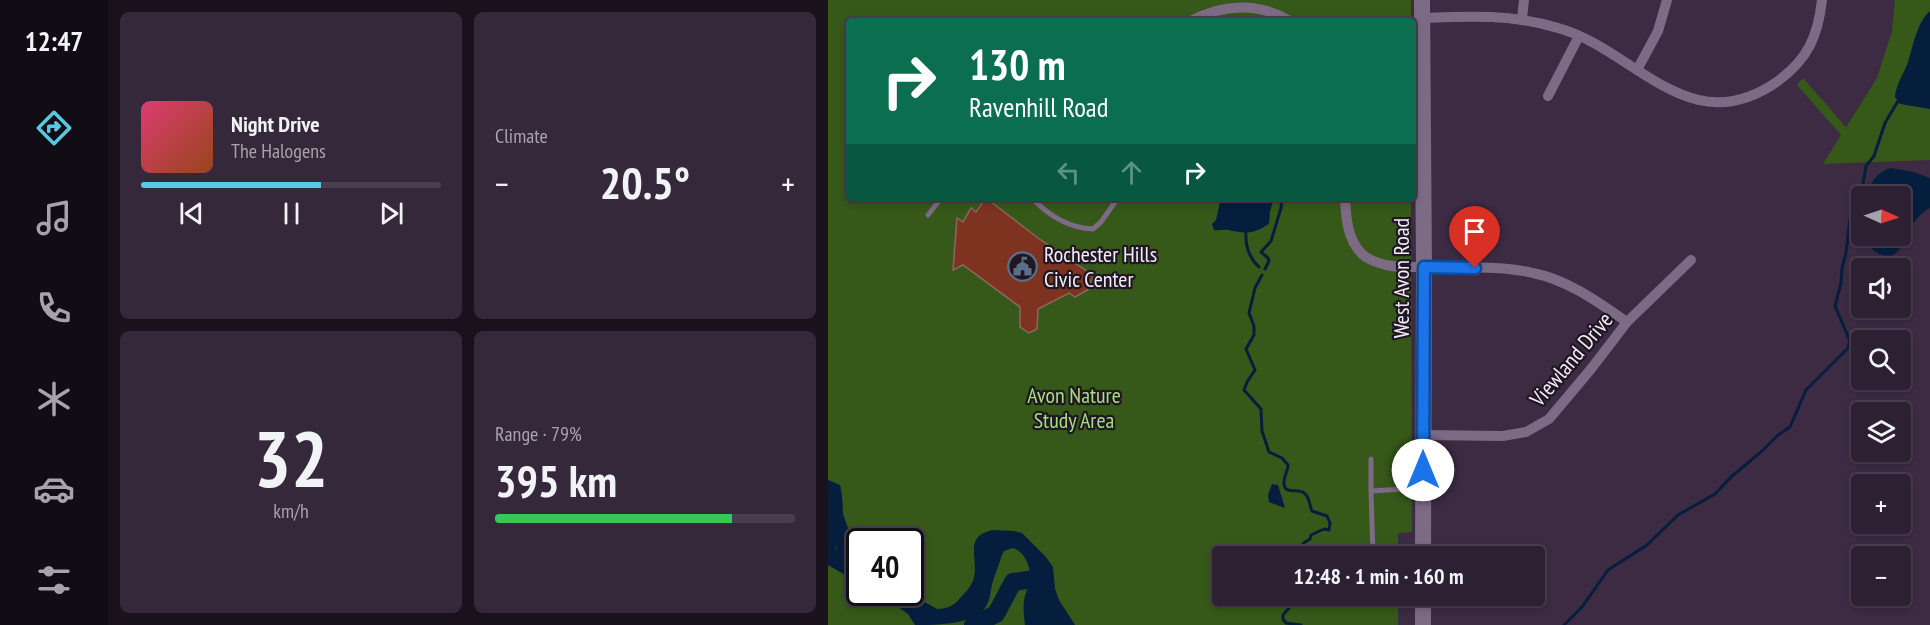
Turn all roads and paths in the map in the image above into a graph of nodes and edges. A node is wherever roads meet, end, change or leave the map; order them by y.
1 (1422, 0) edge
2 (1524, 0) edge
3 (1667, 0) edge
4 (1822, 0) edge
5 (1198, 18) edge
6 (1284, 18) edge
7 (1422, 18) junction
8 (1522, 19) junction
9 (1579, 36) junction
10 (1636, 70) junction
11 (1548, 96) dead end
12 (939, 201) edge
13 (1035, 201) edge
14 (1116, 201) edge
15 (1345, 201) edge
16 (928, 215) dead end
17 (1691, 260) dead end
18 (1424, 267) junction
19 (1627, 322) junction
20 (1423, 435) junction
21 (1371, 459) dead end
22 (1423, 488) junction
23 (1371, 491) junction
24 (1373, 546) edge
25 (1423, 546) edge
26 (1423, 606) edge
27 (1423, 625) edge

1 - 7 street, West Avon Road
2 - 8 street
3 - 10 street
4 - 10 street
5 - 6 street
7 - 8 street
7 - 18 street, West Avon Road
8 - 9 street
9 - 10 street
9 - 11 street
12 - 16 lane
13 - 14 lane
15 - 18 street
17 - 19 street, Viewland Drive
18 - 19 street
18 - 20 street, West Avon Road
19 - 20 street, Viewland Drive
20 - 22 street, West Avon Road
21 - 23 lane
22 - 23 lane
22 - 25 street, West Avon Road
23 - 24 lane
26 - 27 street

